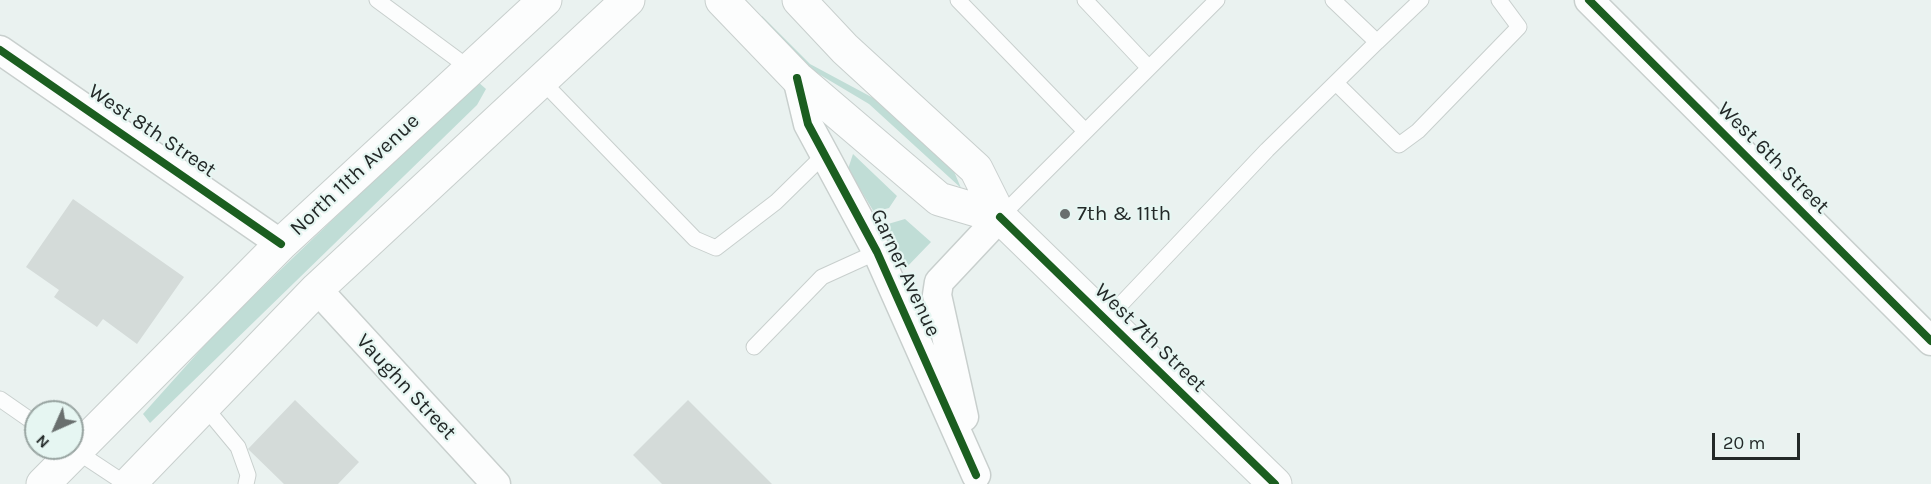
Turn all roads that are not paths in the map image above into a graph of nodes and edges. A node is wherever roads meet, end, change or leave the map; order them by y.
1 (377, 0) edge
2 (545, 0) edge
3 (628, 0) edge
4 (722, 0) edge
5 (798, 0) edge
6 (958, 0) edge
7 (1085, 0) edge
8 (1217, 0) edge
9 (1334, 0) edge
10 (1421, 0) edge
11 (1499, 0) edge
12 (1589, 0) edge
13 (1377, 42) junction
14 (0, 50) edge
15 (468, 68) junction
16 (1149, 68) junction
17 (797, 78) junction
18 (542, 80) junction
19 (1336, 83) junction
20 (1085, 131) junction
21 (825, 154) junction
22 (1000, 217) junction
23 (281, 244) junction
24 (877, 252) junction
25 (317, 289) junction
26 (1106, 320) junction
27 (1931, 341) edge
28 (754, 346) dead end
29 (0, 399) edge
30 (204, 406) junction
31 (24, 416) edge
32 (84, 439) edge
33 (84, 455) edge
34 (64, 460) edge
35 (977, 479) edge
36 (43, 484) edge
37 (128, 484) edge
38 (246, 484) edge
39 (496, 484) edge
40 (1275, 484) edge

1 - 15 lane
2 - 15 main road, North 11th Avenue
3 - 18 main road
4 - 17 main road, West 7th Street
5 - 22 main road, West 7th Street
6 - 20 lane
7 - 16 lane
8 - 16 lane
9 - 13 lane
10 - 13 lane
11 - 19 lane
12 - 27 street, West 6th Street
13 - 19 lane
14 - 23 street, West 8th Street
15 - 23 main road, North 11th Avenue
16 - 20 lane
17 - 21 street, Garner Avenue
17 - 22 main road, West 7th Street
18 - 21 lane
18 - 25 main road
19 - 26 lane
20 - 22 lane
21 - 24 street, Garner Avenue
22 - 26 main road, West 7th Street
22 - 35 street, Garner Avenue
23 - 32 main road, North 11th Avenue
24 - 28 lane
24 - 35 street, Garner Avenue
25 - 30 main road
25 - 39 street, Vaughn Street
26 - 40 main road, West 7th Street
29 - 31 lane
30 - 37 main road
30 - 38 lane
33 - 37 lane
34 - 36 main road, North 11th Avenue

